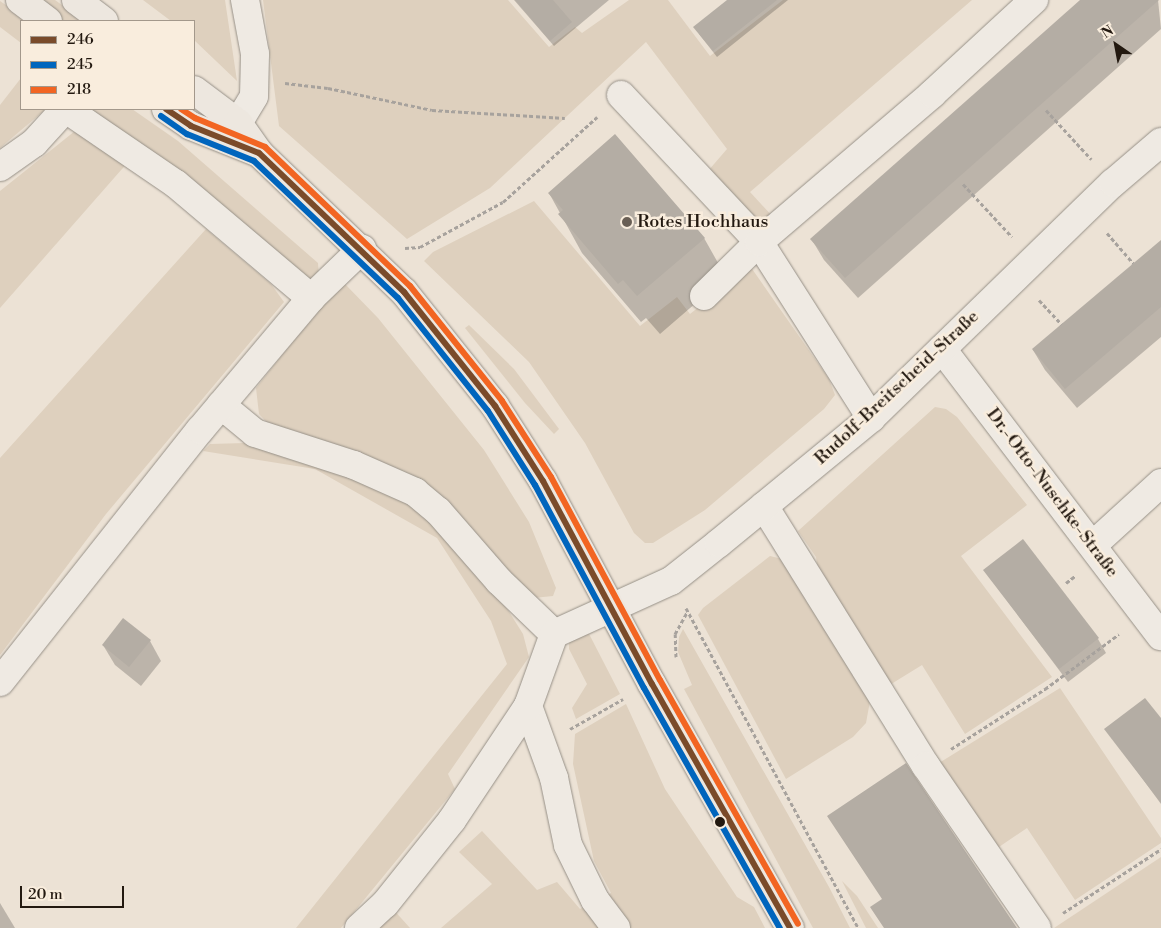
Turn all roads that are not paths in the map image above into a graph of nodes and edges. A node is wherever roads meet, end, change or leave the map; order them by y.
1 (20, 0) edge
2 (76, 0) edge
3 (244, 0) edge
4 (1034, 0) edge
5 (47, 20) edge
6 (103, 20) edge
7 (195, 91) edge
8 (621, 95) road end
9 (64, 110) edge
10 (66, 110) edge
11 (167, 110) edge
12 (238, 123) junction
13 (1161, 142) edge
14 (259, 153) junction
15 (0, 167) edge
16 (759, 242) junction
17 (362, 249) junction
18 (704, 296) dead end
19 (311, 298) junction
20 (942, 350) junction
21 (221, 405) junction
22 (871, 418) junction
23 (1161, 483) edge
24 (764, 506) junction
25 (1093, 546) junction
26 (612, 606) junction
27 (554, 634) junction
28 (1161, 636) edge
29 (0, 682) edge
30 (528, 706) junction
31 (1047, 923) edge
32 (359, 928) edge
33 (616, 928) edge
34 (790, 928) edge

1 - 5 main road
2 - 6 main road
3 - 12 street
4 - 16 street
7 - 12 main road
8 - 16 street
9 - 15 street
10 - 19 street
11 - 14 main road
12 - 14 main road
13 - 20 street, Rudolf-Breitscheid-Straße
14 - 17 main road
16 - 18 street
16 - 22 street
17 - 19 street
17 - 26 main road
19 - 21 street
20 - 22 street, Rudolf-Breitscheid-Straße
20 - 25 street, Dr.-Otto-Nuschke-Straße
21 - 27 street
21 - 29 street
22 - 24 street, Rudolf-Breitscheid-Straße
23 - 25 street
24 - 26 street, Rudolf-Breitscheid-Straße
24 - 31 street
25 - 28 street, Dr.-Otto-Nuschke-Straße
26 - 27 street, Rudolf-Breitscheid-Straße
26 - 34 main road
27 - 30 street
30 - 32 street
30 - 33 street

